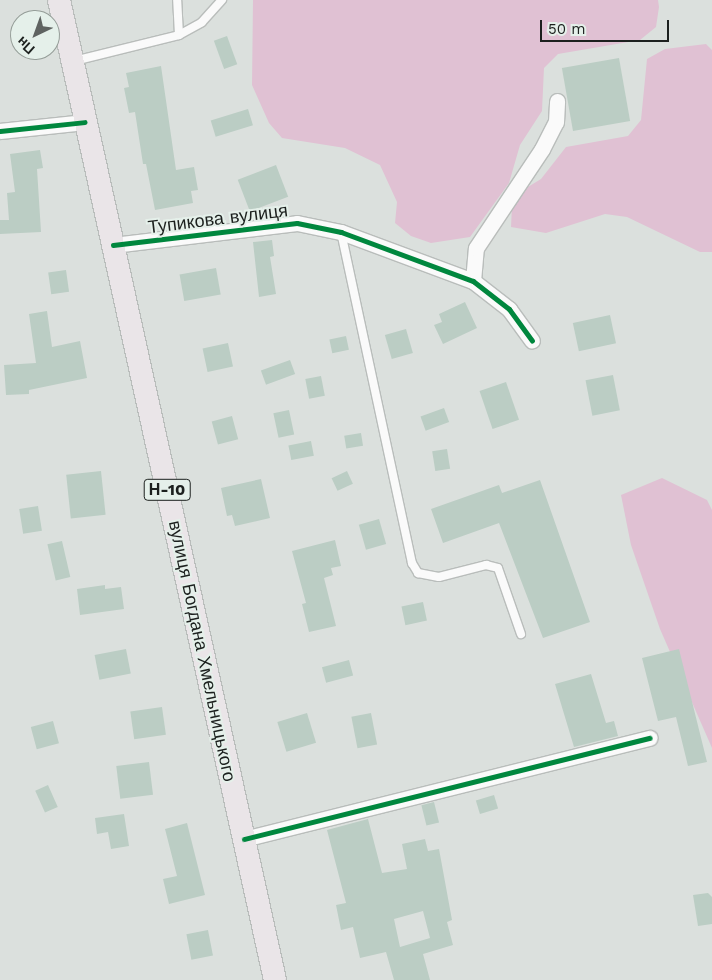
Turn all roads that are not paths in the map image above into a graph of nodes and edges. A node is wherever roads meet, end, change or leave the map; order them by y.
1 (59, 0) edge
2 (177, 0) edge
3 (222, 0) edge
4 (179, 35) junction
5 (72, 62) junction
6 (557, 101) dead end
7 (85, 122) junction
8 (0, 131) edge
9 (341, 232) junction
10 (113, 245) junction
11 (473, 281) junction
12 (532, 341) dead end
13 (521, 634) dead end
14 (650, 738) dead end
15 (244, 839) junction
16 (275, 980) edge

1 - 5 main road, вулиця Богдана Хмельницького / Н-10
2 - 4 lane
3 - 4 lane
4 - 5 lane
5 - 7 main road, вулиця Богдана Хмельницького / Н-10
6 - 11 street
7 - 8 street
7 - 10 main road, вулиця Богдана Хмельницького / Н-10
9 - 10 street, Тупикова вулиця
9 - 11 street, Тупикова вулиця
9 - 13 lane
10 - 15 main road, вулиця Богдана Хмельницького / Н-10
11 - 12 street, Тупикова вулиця
14 - 15 street
15 - 16 main road, вулиця Богдана Хмельницького / Н-10

